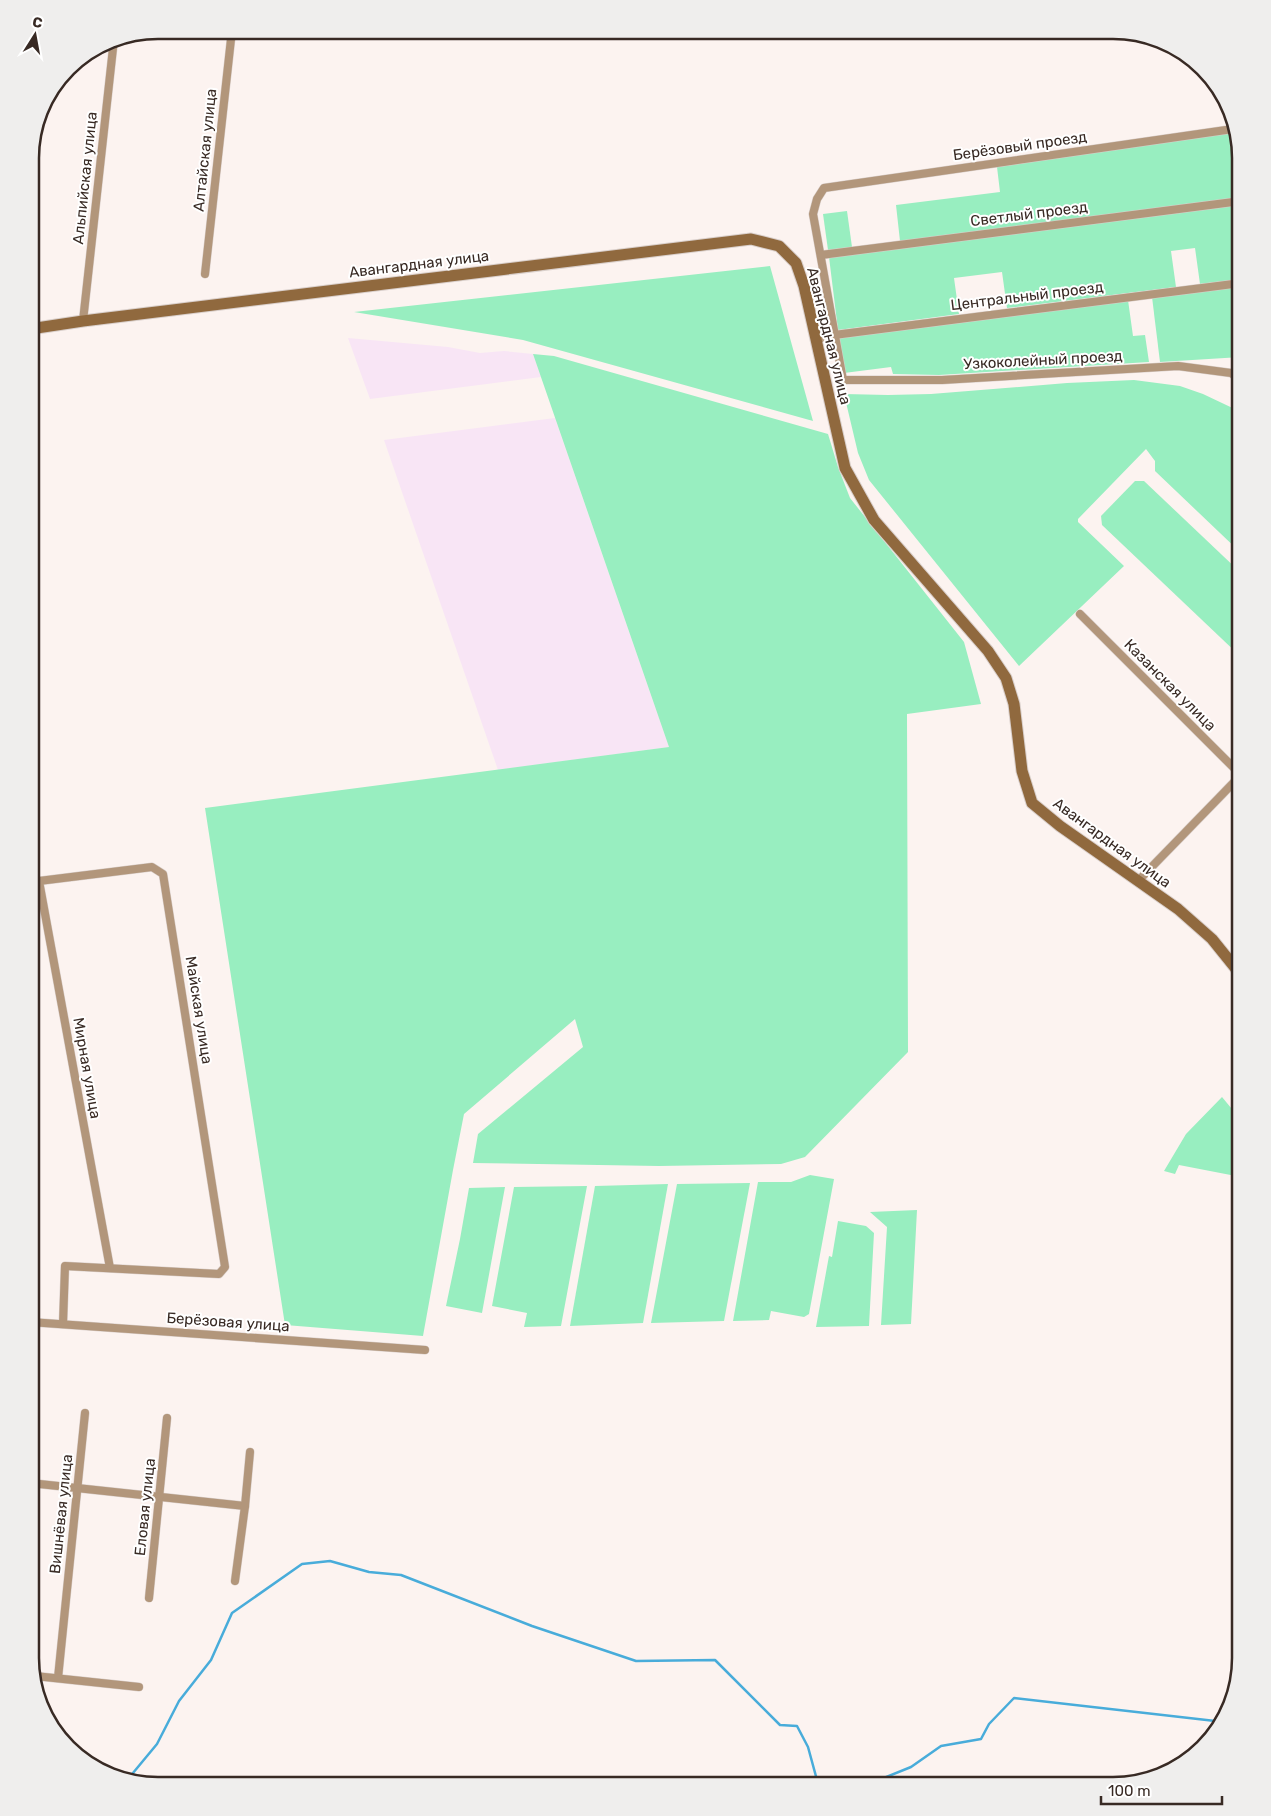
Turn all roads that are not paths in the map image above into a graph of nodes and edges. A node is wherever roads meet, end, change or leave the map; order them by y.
1 (231, 39) edge
2 (113, 48) edge
3 (1228, 130) edge
4 (1232, 202) edge
5 (821, 255) junction
6 (205, 274) dead end
7 (1232, 284) edge
8 (82, 321) junction
9 (39, 328) edge
10 (834, 335) junction
11 (817, 339) junction
12 (1232, 374) edge
13 (1080, 614) dead end
14 (1232, 766) edge
15 (1232, 784) edge
16 (39, 881) joint
17 (1138, 881) junction
18 (1232, 964) edge
19 (110, 1268) junction
20 (39, 1323) edge
21 (63, 1324) junction
22 (425, 1350) dead end
23 (85, 1412) dead end
24 (167, 1418) dead end
25 (250, 1452) dead end
26 (39, 1484) edge
27 (78, 1488) junction
28 (160, 1497) junction
29 (245, 1506) junction
30 (235, 1581) dead end
31 (149, 1598) dead end
32 (41, 1676) edge
33 (58, 1678) junction
34 (140, 1687) dead end

1 - 6 street, Алтайская улица
2 - 8 street, Альпийская улица
3 - 5 street, Берёзовый проезд
4 - 5 street, Светлый проезд
5 - 10 street
7 - 10 street, Центральный проезд
8 - 9 main road, Авангардная улица
8 - 11 main road, Авангардная улица
10 - 11 street, Центральный проезд
10 - 12 street, Узкоколейный проезд
11 - 17 main road, Авангардная улица
13 - 14 street, Казанская улица
15 - 17 street
16 - 19 street, Мирная улица
16 - 19 street, Майская улица
17 - 18 main road, Авангардная улица
19 - 21 street
20 - 21 street, Берёзовая улица
21 - 22 street, Берёзовая улица
23 - 27 street, Вишнёвая улица
24 - 28 street, Еловая улица
25 - 29 street
26 - 27 street
27 - 28 street
27 - 33 street, Вишнёвая улица
28 - 29 street
28 - 31 street, Еловая улица
29 - 30 street
32 - 33 street
33 - 34 street

